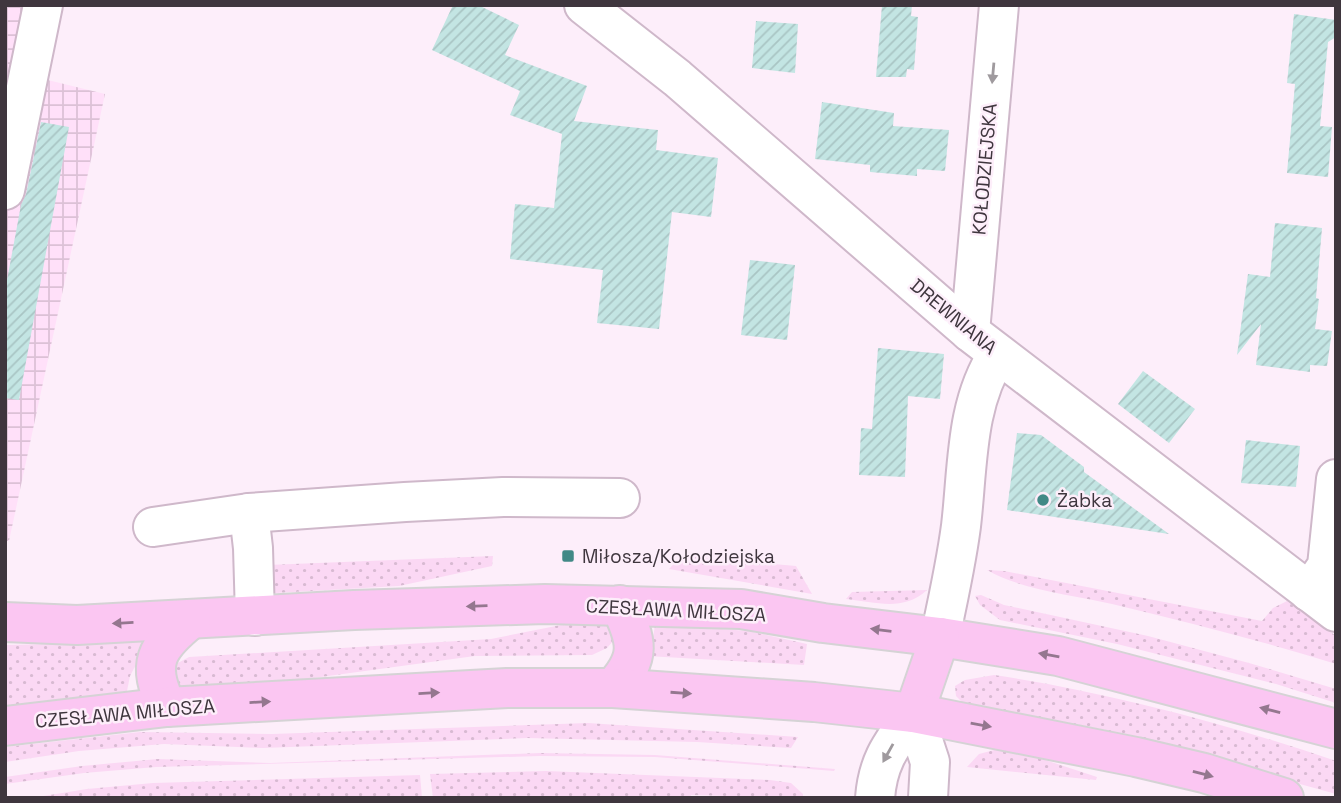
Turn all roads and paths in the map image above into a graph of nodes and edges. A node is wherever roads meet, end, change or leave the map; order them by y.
1 (43, 5) edge
2 (584, 5) edge
3 (999, 5) edge
4 (5, 190) edge
5 (984, 343) junction
6 (1336, 478) edge
7 (620, 498) dead end
8 (249, 513) junction
9 (153, 527) dead end
10 (1322, 602) edge
11 (620, 605) junction
12 (255, 616) junction
13 (191, 619) junction
14 (5, 622) edge
15 (940, 637) junction
16 (613, 688) junction
17 (167, 707) junction
18 (914, 713) junction
19 (5, 726) edge
20 (1336, 729) edge
21 (875, 798) edge
22 (928, 798) edge
23 (1284, 798) edge

1 - 4 street
2 - 5 street, DREWNIANA
3 -> 5 street, KOŁODZIEJSKA
5 - 10 street, DREWNIANA
5 - 15 street, KOŁODZIEJSKA
6 - 10 street
7 - 8 street
8 - 9 street
8 - 12 street
11 -> 12 main road, CZESŁAWA MIŁOSZA
15 -> 11 main road, CZESŁAWA MIŁOSZA
11 - 16 main road
12 - 13 main road, CZESŁAWA MIŁOSZA
13 -> 14 main road, CZESŁAWA MIŁOSZA
13 - 17 main road
15 - 18 main road
20 -> 15 main road, CZESŁAWA MIŁOSZA
17 -> 16 main road, CZESŁAWA MIŁOSZA
16 -> 18 main road, CZESŁAWA MIŁOSZA
17 - 19 main road, CZESŁAWA MIŁOSZA
18 -> 21 street
18 - 22 street
18 -> 23 main road, CZESŁAWA MIŁOSZA

